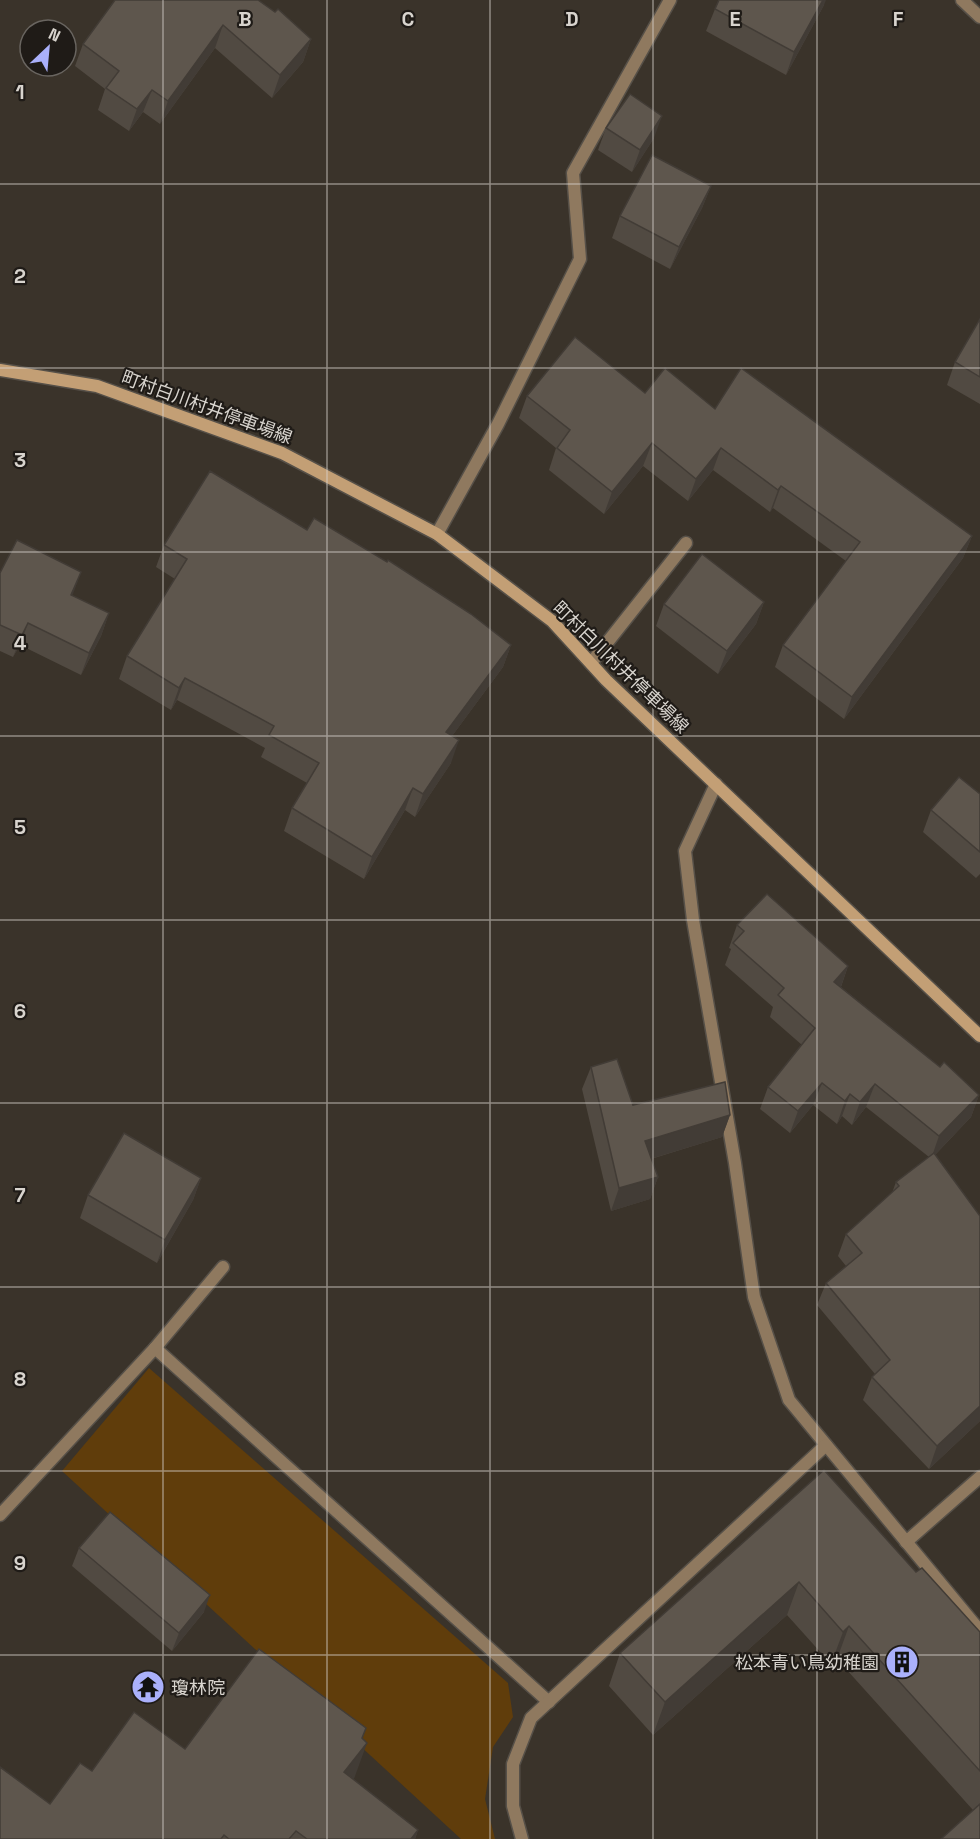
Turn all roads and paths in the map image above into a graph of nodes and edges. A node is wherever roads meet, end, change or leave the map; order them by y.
1 (670, 0) edge
2 (962, 0) edge
3 (980, 17) edge
4 (0, 370) edge
5 (437, 534) junction
6 (686, 543) dead end
7 (591, 663) junction
8 (716, 784) junction
9 (980, 1036) edge
10 (223, 1267) dead end
11 (155, 1348) junction
12 (826, 1445) junction
13 (980, 1477) edge
14 (0, 1515) edge
15 (906, 1542) junction
16 (980, 1631) edge
17 (549, 1702) junction
18 (522, 1839) edge

1 - 5 street
2 - 3 street
4 - 5 main road, 町村白川村井停車場線
5 - 7 main road, 町村白川村井停車場線
6 - 7 street
7 - 8 main road, 町村白川村井停車場線
8 - 9 main road, 町村白川村井停車場線
8 - 12 street
10 - 11 street
11 - 14 street
11 - 17 street
12 - 15 street
12 - 17 street
13 - 15 street
15 - 16 street
17 - 18 street

